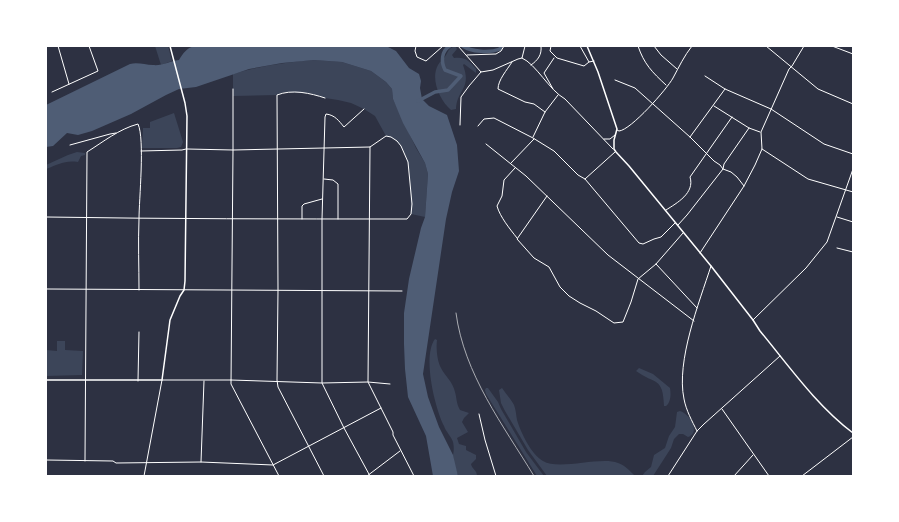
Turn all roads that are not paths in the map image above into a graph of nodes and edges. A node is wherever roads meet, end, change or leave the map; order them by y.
1 (58, 46) edge
2 (89, 46) edge
3 (170, 46) edge
4 (416, 46) edge
5 (443, 46) edge
6 (458, 46) edge
7 (504, 46) edge
8 (525, 46) edge
9 (541, 46) edge
10 (551, 46) edge
11 (580, 46) edge
12 (587, 46) edge
13 (638, 46) edge
14 (654, 46) edge
15 (692, 46) edge
16 (766, 46) edge
17 (804, 46) edge
18 (832, 46) edge
19 (853, 54) edge
20 (466, 55) junction
21 (555, 57) junction
22 (522, 58) junction
23 (513, 61) junction
24 (594, 61) junction
25 (589, 62) junction
26 (531, 65) junction
27 (792, 66) junction
28 (677, 69) junction
29 (481, 72) junction
30 (706, 76) dead end
31 (615, 80) dead end
32 (69, 84) junction
33 (667, 86) junction
34 (233, 89) dead end
35 (553, 89) junction
36 (725, 89) junction
37 (52, 92) dead end
38 (558, 94) junction
39 (325, 98) dead end
40 (653, 103) junction
41 (853, 104) edge
42 (714, 106) junction
43 (364, 109) dead end
44 (770, 110) junction
45 (545, 112) junction
46 (732, 117) junction
47 (460, 125) dead end
48 (478, 126) dead end
49 (749, 128) junction
50 (617, 129) junction
51 (761, 132) junction
52 (117, 133) junction
53 (616, 134) junction
54 (690, 137) junction
55 (534, 138) junction
56 (604, 139) junction
57 (486, 144) dead end
58 (70, 145) dead end
59 (370, 147) junction
60 (324, 148) junction
61 (186, 149) junction
62 (278, 149) junction
63 (762, 149) junction
64 (141, 150) junction
65 (232, 150) junction
66 (616, 152) junction
67 (853, 154) edge
68 (707, 155) junction
69 (511, 163) junction
70 (516, 167) junction
71 (723, 169) junction
72 (853, 169) edge
73 (324, 179) junction
74 (585, 179) junction
75 (744, 186) junction
76 (846, 190) junction
77 (853, 192) edge
78 (548, 196) junction
79 (323, 199) junction
80 (665, 210) junction
81 (837, 217) junction
82 (46, 218) edge
83 (86, 218) junction
84 (278, 218) junction
85 (139, 219) junction
86 (185, 219) junction
87 (302, 219) junction
88 (322, 219) junction
89 (338, 219) junction
90 (369, 219) junction
91 (232, 220) junction
92 (853, 222) edge
93 (676, 223) junction
94 (678, 225) junction
95 (683, 232) junction
96 (517, 238) junction
97 (837, 248) dead end
98 (853, 252) edge
99 (700, 253) junction
100 (656, 264) junction
101 (711, 266) junction
102 (638, 279) junction
103 (46, 289) edge
104 (86, 289) junction
105 (139, 290) junction
106 (184, 290) junction
107 (233, 290) junction
108 (278, 290) junction
109 (322, 290) junction
110 (368, 290) junction
111 (402, 291) dead end
112 (697, 309) junction
113 (753, 320) junction
114 (694, 321) junction
115 (139, 332) dead end
116 (780, 356) junction
117 (46, 380) edge
118 (85, 380) junction
119 (162, 380) junction
120 (231, 380) junction
121 (277, 380) junction
122 (138, 381) junction
123 (204, 381) junction
124 (322, 382) junction
125 (368, 382) junction
126 (390, 384) dead end
127 (381, 408) junction
128 (722, 409) junction
129 (479, 414) dead end
130 (344, 428) junction
131 (697, 431) junction
132 (853, 433) edge
133 (853, 437) edge
134 (308, 446) junction
135 (401, 451) junction
136 (753, 455) junction
137 (46, 460) edge
138 (85, 461) junction
139 (201, 462) junction
140 (147, 463) junction
141 (273, 465) junction
142 (370, 475) edge
143 (144, 476) edge
144 (279, 476) edge
145 (324, 476) edge
146 (367, 476) edge
147 (414, 476) edge
148 (496, 476) edge
149 (668, 476) edge
150 (734, 476) edge
151 (769, 476) edge
152 (802, 476) edge

1 - 32 street
2 - 32 street
3 - 61 main road
4 - 5 street
6 - 20 street
7 - 20 street
8 - 22 street
9 - 26 street
10 - 21 street
11 - 25 street
12 - 24 main road
13 - 33 street
14 - 28 street
15 - 28 street
16 - 27 street
17 - 27 street
18 - 19 street
20 - 29 street
21 - 25 street
21 - 35 street
22 - 23 street
22 - 26 street
23 - 29 street
23 - 45 street
24 - 25 street
24 - 50 main road
26 - 35 street
27 - 41 street
27 - 44 street
28 - 33 street
29 - 47 street
30 - 36 street
31 - 40 street
32 - 37 street
33 - 40 street
34 - 65 street
35 - 38 street
36 - 42 street
36 - 44 street
38 - 45 street
38 - 56 street
39 - 62 street
40 - 50 street
40 - 54 street
42 - 46 street
42 - 54 street
43 - 60 street
44 - 51 street
44 - 67 street
45 - 55 street
46 - 49 street
46 - 68 street
48 - 55 street
49 - 51 street
49 - 71 street
50 - 53 main road
51 - 63 street
52 - 58 street
52 - 64 street
52 - 83 street
53 - 56 street
53 - 66 main road
54 - 68 street
55 - 69 street
55 - 74 street
56 - 66 street
57 - 69 street
59 - 60 street
59 - 90 street
59 - 90 street
60 - 62 street
60 - 73 street
61 - 64 street
61 - 65 street
61 - 86 main road
62 - 65 street
62 - 84 street
63 - 75 street
63 - 76 street
64 - 85 street
65 - 91 street
66 - 74 street
66 - 80 main road
68 - 71 street
68 - 80 street
69 - 70 street
70 - 78 street
70 - 96 street
71 - 75 street
71 - 94 street
72 - 76 street
73 - 79 street
73 - 89 street
74 - 93 street
75 - 99 street
76 - 77 street
76 - 81 street
78 - 96 street
78 - 102 street
79 - 87 street
79 - 88 street
80 - 93 main road
81 - 92 street
81 - 113 street
82 - 83 street
83 - 85 street
83 - 104 street
84 - 87 street
84 - 91 street
84 - 108 street
85 - 86 street
85 - 105 street
86 - 91 street
86 - 106 main road
87 - 88 street
88 - 89 street
88 - 109 street
89 - 90 street
90 - 110 street
91 - 107 street
93 - 94 main road
94 - 95 main road
95 - 99 main road
95 - 100 street
96 - 102 street
97 - 98 street
99 - 101 main road
100 - 102 street
100 - 112 street
101 - 112 street
101 - 113 main road
102 - 114 street
103 - 104 street
104 - 105 street
104 - 118 street
105 - 106 street
106 - 107 street
106 - 119 main road
107 - 108 street
107 - 120 street
108 - 109 street
108 - 121 street
109 - 110 street
109 - 124 street
110 - 111 street
110 - 125 street
112 - 114 street
113 - 116 main road
114 - 131 street
115 - 122 street
116 - 128 street
116 - 132 main road
117 - 118 main road
118 - 122 main road
118 - 138 street
119 - 122 main road
119 - 123 street
119 - 140 street
120 - 121 street
120 - 123 street
120 - 141 street
121 - 124 street
121 - 134 street
123 - 139 street
124 - 125 street
124 - 130 street
125 - 126 street
125 - 127 street
127 - 130 street
127 - 135 street
128 - 131 street
128 - 136 street
129 - 148 street
130 - 134 street
130 - 142 street
131 - 149 street
133 - 152 street
134 - 141 street
134 - 145 street
135 - 142 street
135 - 147 street
136 - 150 street
136 - 151 street
137 - 138 street
138 - 140 street
139 - 140 street
139 - 141 street
140 - 143 street
141 - 144 street
142 - 146 street

